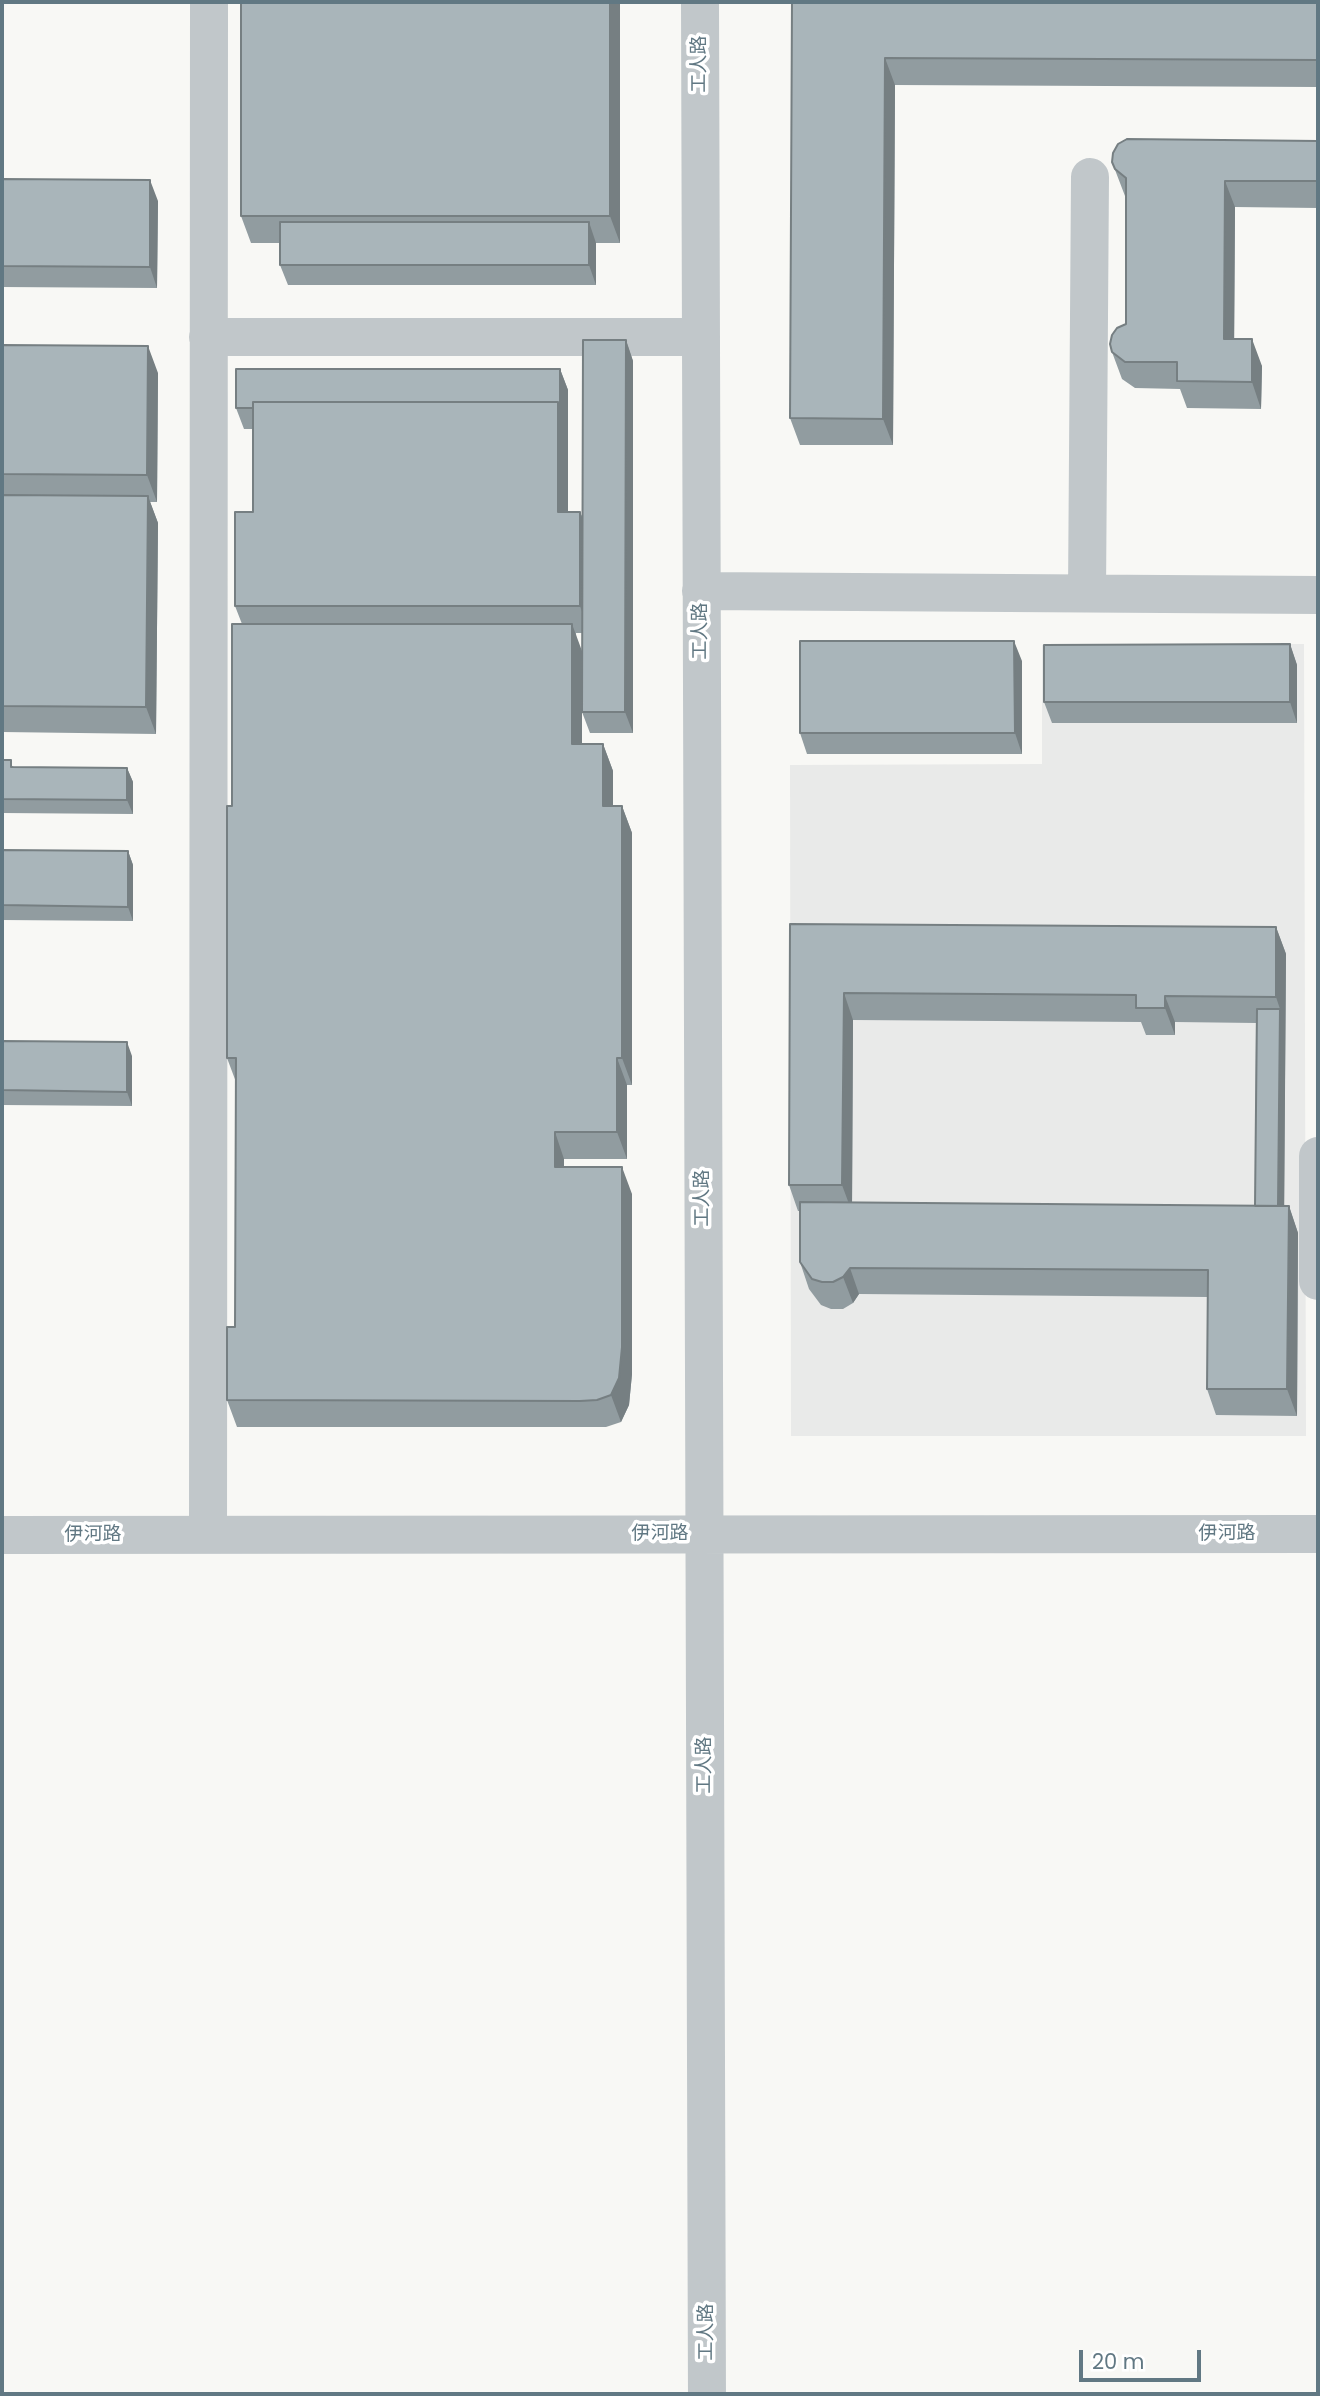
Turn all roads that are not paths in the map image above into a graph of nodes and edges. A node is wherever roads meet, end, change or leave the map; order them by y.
1 (209, 2) edge
2 (699, 2) edge
3 (1090, 177) dead end
4 (208, 337) junction
5 (701, 337) junction
6 (701, 591) junction
7 (1087, 593) junction
8 (1318, 594) edge
9 (1318, 1156) edge
10 (1318, 1281) edge
11 (704, 1534) junction
12 (1318, 1534) edge
13 (2, 1535) edge
14 (208, 1535) junction
15 (707, 2394) edge

1 - 4 street
2 - 5 street, 工人路
3 - 7 street
4 - 5 street
4 - 14 street
5 - 6 street, 工人路
6 - 7 street
6 - 11 street, 工人路
7 - 8 street
9 - 10 street
11 - 12 street, 伊河路
11 - 14 street, 伊河路
11 - 15 street, 工人路
13 - 14 street, 伊河路

